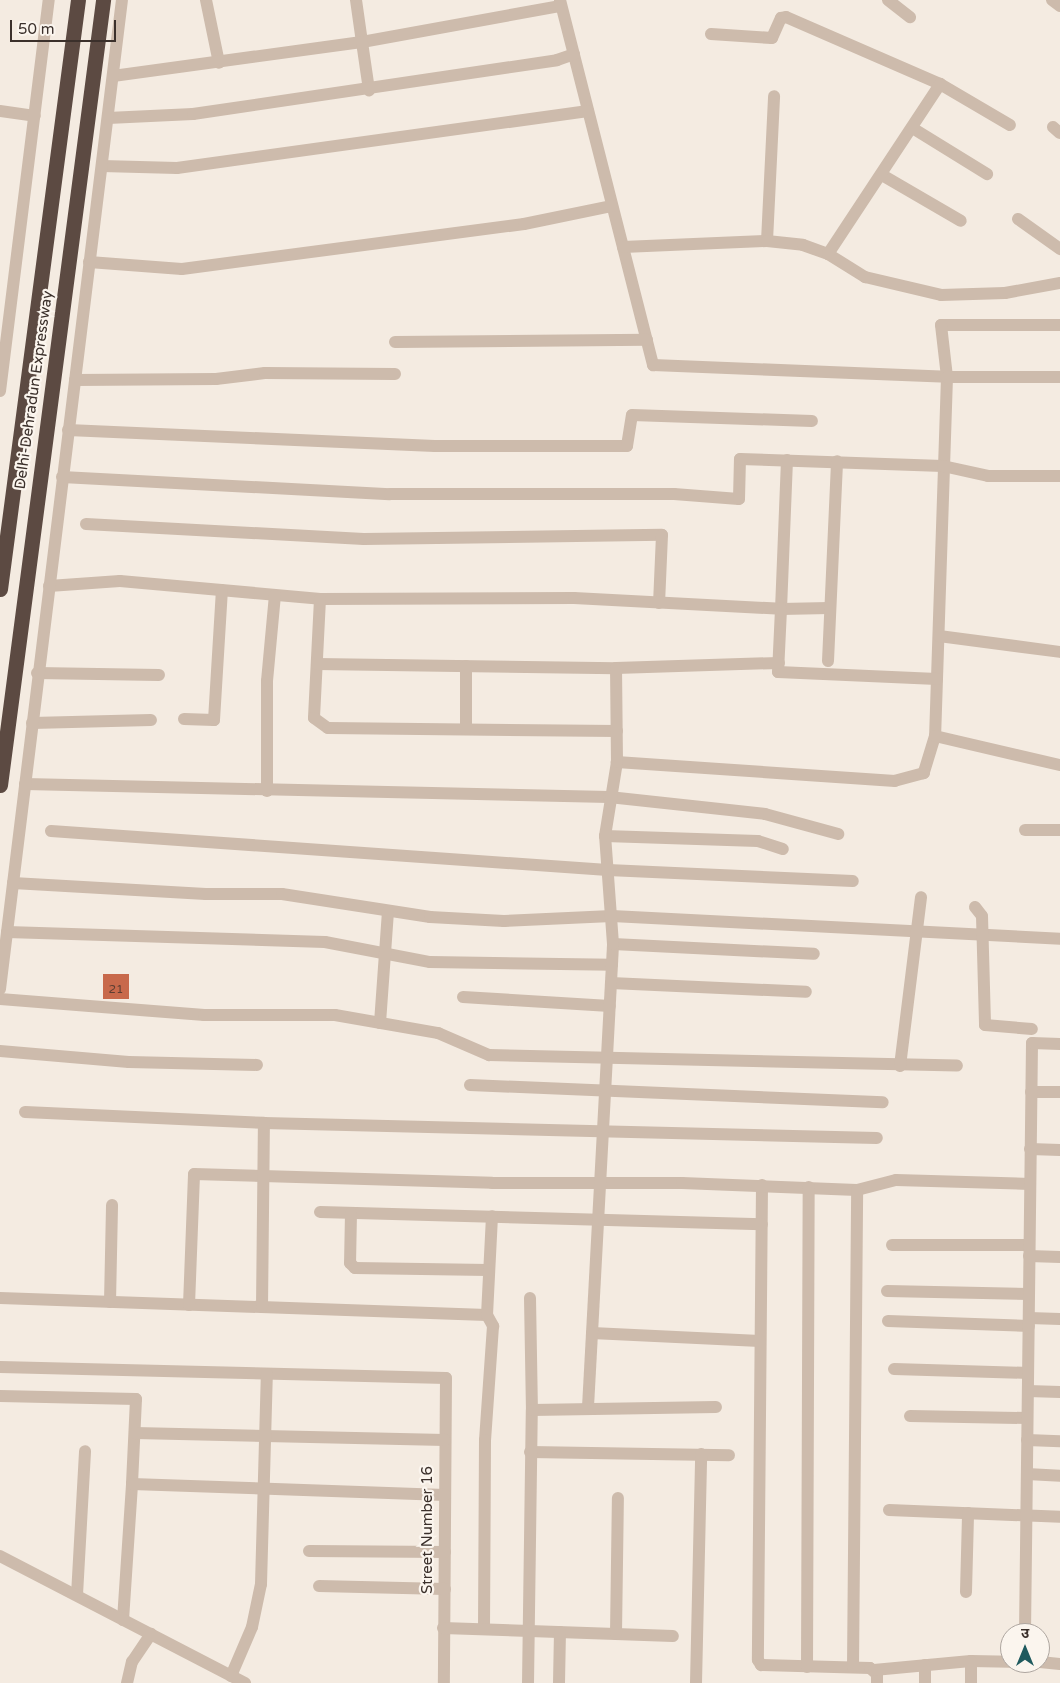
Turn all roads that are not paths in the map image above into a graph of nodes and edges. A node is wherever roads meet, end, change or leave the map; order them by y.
1 (49, 0) edge
2 (78, 0) edge
3 (104, 0) edge
4 (122, 0) edge
5 (206, 0) edge
6 (356, 0) edge
7 (888, 0) edge
8 (1052, 0) edge
9 (560, 3) edge
10 (1060, 6) edge
11 (910, 18) dead end
12 (711, 34) dead end
13 (362, 42) junction
14 (574, 54) junction
15 (219, 63) junction
16 (113, 76) junction
17 (940, 84) junction
18 (369, 90) junction
19 (774, 96) dead end
20 (0, 111) edge
21 (588, 111) junction
22 (35, 116) junction
23 (108, 118) junction
24 (1010, 125) dead end
25 (914, 128) junction
26 (102, 166) junction
27 (987, 174) dead end
28 (882, 175) junction
29 (612, 206) junction
30 (1018, 219) dead end
31 (961, 221) dead end
32 (767, 241) junction
33 (623, 247) junction
34 (1060, 249) edge
35 (828, 254) junction
36 (89, 262) junction
37 (1060, 283) edge
38 (1060, 325) edge
39 (647, 340) junction
40 (395, 342) dead end
41 (396, 374) dead end
42 (947, 377) junction
43 (1060, 377) edge
44 (74, 380) junction
45 (0, 391) edge
46 (812, 421) dead end
47 (68, 430) junction
48 (787, 460) junction
49 (837, 461) junction
50 (942, 466) junction
51 (1060, 476) edge
52 (62, 477) junction
53 (86, 524) dead end
54 (49, 586) junction
55 (0, 589) edge
56 (222, 590) junction
57 (275, 595) junction
58 (320, 599) junction
59 (659, 603) junction
60 (829, 608) junction
61 (781, 609) junction
62 (939, 636) junction
63 (1060, 652) edge
64 (828, 661) dead end
65 (779, 663) junction
66 (316, 664) junction
67 (466, 666) junction
68 (616, 668) junction
69 (38, 673) junction
70 (159, 676) dead end
71 (937, 679) junction
72 (184, 719) dead end
73 (151, 720) dead end
74 (32, 723) junction
75 (466, 729) junction
76 (617, 731) junction
77 (936, 736) junction
78 (617, 762) junction
79 (1060, 765) edge
80 (25, 784) junction
81 (0, 785) edge
82 (267, 791) junction
83 (609, 797) junction
84 (1025, 830) dead end
85 (1060, 830) edge
86 (51, 831) dead end
87 (838, 834) dead end
88 (605, 836) junction
89 (783, 849) dead end
90 (608, 870) junction
91 (853, 881) dead end
92 (13, 883) junction
93 (922, 897) dead end
94 (975, 906) dead end
95 (388, 910) junction
96 (612, 916) junction
97 (13, 933) junction
98 (917, 933) junction
99 (982, 936) junction
100 (1060, 939) edge
101 (613, 944) junction
102 (386, 953) junction
103 (814, 954) dead end
104 (612, 965) junction
105 (611, 983) junction
106 (0, 989) edge
107 (806, 992) dead end
108 (463, 998) dead end
109 (6, 1000) edge
110 (610, 1006) junction
111 (380, 1023) junction
112 (1032, 1029) dead end
113 (1060, 1044) edge
114 (7, 1052) edge
115 (607, 1055) junction
116 (257, 1065) dead end
117 (900, 1066) junction
118 (957, 1066) dead end
119 (470, 1085) dead end
120 (605, 1089) junction
121 (1031, 1092) junction
122 (1060, 1092) edge
123 (882, 1102) dead end
124 (25, 1112) dead end
125 (264, 1123) junction
126 (603, 1131) junction
127 (877, 1138) dead end
128 (1030, 1149) junction
129 (1060, 1150) edge
130 (264, 1174) junction
131 (602, 1182) junction
132 (1030, 1184) junction
133 (762, 1185) junction
134 (809, 1188) junction
135 (857, 1190) junction
136 (112, 1205) dead end
137 (320, 1212) dead end
138 (351, 1213) junction
139 (492, 1216) junction
140 (599, 1220) junction
141 (762, 1224) junction
142 (892, 1245) dead end
143 (1029, 1251) junction
144 (1060, 1257) edge
145 (488, 1270) junction
146 (886, 1291) dead end
147 (1029, 1294) junction
148 (0, 1298) edge
149 (530, 1298) dead end
150 (110, 1302) junction
151 (189, 1305) junction
152 (262, 1307) junction
153 (487, 1315) junction
154 (1060, 1319) edge
155 (888, 1321) dead end
156 (1028, 1322) junction
157 (592, 1333) junction
158 (760, 1341) junction
159 (0, 1367) edge
160 (894, 1369) dead end
161 (1028, 1373) junction
162 (267, 1374) junction
163 (1028, 1391) junction
164 (1060, 1392) edge
165 (0, 1396) edge
166 (588, 1407) junction
167 (716, 1407) dead end
168 (532, 1410) junction
169 (910, 1416) dead end
170 (1028, 1418) junction
171 (135, 1433) junction
172 (266, 1436) junction
173 (445, 1440) junction
174 (1027, 1440) junction
175 (1060, 1441) edge
176 (84, 1451) dead end
177 (530, 1452) junction
178 (701, 1454) junction
179 (729, 1455) dead end
180 (1027, 1474) junction
181 (1060, 1476) edge
182 (132, 1484) junction
183 (265, 1491) junction
184 (446, 1495) junction
185 (618, 1498) dead end
186 (889, 1510) dead end
187 (968, 1513) junction
188 (1026, 1516) junction
189 (1060, 1517) edge
190 (310, 1551) dead end
191 (446, 1552) junction
192 (0, 1556) edge
193 (319, 1586) dead end
194 (445, 1589) junction
195 (966, 1592) dead end
196 (78, 1595) junction
197 (123, 1620) junction
198 (1025, 1623) edge
199 (443, 1628) junction
200 (484, 1630) junction
201 (528, 1631) junction
202 (560, 1632) junction
203 (151, 1634) junction
204 (616, 1634) junction
205 (673, 1636) dead end
206 (971, 1661) junction
207 (1000, 1662) edge
208 (926, 1665) junction
209 (807, 1667) junction
210 (853, 1667) junction
211 (874, 1670) junction
212 (231, 1676) junction
213 (127, 1683) edge
214 (245, 1683) edge
215 (444, 1683) edge
216 (528, 1683) edge
217 (559, 1683) edge
218 (696, 1683) edge
219 (877, 1683) edge
220 (925, 1683) edge
221 (971, 1683) edge

1 - 22 street
2 - 55 highway, Delhi-Dehradun Expressway
3 - 81 highway, Delhi-Dehradun Expressway
4 - 16 street
5 - 15 street
6 - 13 street
7 - 11 street
8 - 10 street
9 - 13 street
9 - 14 street
12 - 17 street
13 - 15 street
13 - 18 street
14 - 18 street
14 - 21 street
15 - 16 street
16 - 23 street
17 - 24 street
17 - 25 street
18 - 23 street
19 - 32 street
20 - 22 street
21 - 26 street
21 - 29 street
22 - 45 street
23 - 26 street
25 - 27 street
25 - 28 street
26 - 36 street
28 - 31 street
28 - 35 street
29 - 33 street
29 - 36 street
30 - 34 street
32 - 33 street
32 - 35 street
33 - 39 street
35 - 37 street
36 - 44 street
38 - 42 street
39 - 40 street
39 - 42 street
41 - 44 street
42 - 43 street
42 - 50 street
44 - 47 street
46 - 47 street
47 - 52 street
48 - 49 street
48 - 52 street
48 - 61 street
49 - 50 street
49 - 60 street
50 - 51 street
50 - 62 street
52 - 54 street
53 - 59 street
54 - 56 street
54 - 69 street
56 - 57 street
56 - 72 street
57 - 58 street
57 - 82 street
58 - 59 street
58 - 66 street
59 - 61 street
60 - 61 street
60 - 64 street
61 - 65 street
62 - 63 street
62 - 71 street
65 - 68 street
65 - 71 street
66 - 67 street
66 - 75 street
67 - 68 street
67 - 75 street
68 - 76 street
69 - 70 street
69 - 74 street
71 - 77 street
73 - 74 street
74 - 80 street
75 - 76 street
76 - 78 street
77 - 78 street
77 - 79 street
78 - 83 street
80 - 82 street
80 - 92 street
82 - 83 street
83 - 87 street
83 - 88 street
84 - 85 street
86 - 90 street
88 - 89 street
88 - 90 street
90 - 91 street
90 - 96 street
92 - 95 street
92 - 97 street
93 - 98 street
94 - 99 street
95 - 96 street
95 - 102 street
96 - 98 street
96 - 101 street
97 - 102 street
97 - 106 street
98 - 99 street
98 - 117 street
99 - 100 street
99 - 112 street
101 - 103 street
101 - 104 street
102 - 104 street
102 - 111 street
104 - 105 street
105 - 107 street
105 - 110 street
108 - 110 street
109 - 111 street
110 - 115 street
111 - 115 street
113 - 121 street
114 - 116 street
115 - 117 street
115 - 120 street
117 - 118 street
119 - 120 street
120 - 123 street
120 - 126 street
121 - 122 street
121 - 128 street
124 - 125 street
125 - 126 street
125 - 130 street
126 - 127 street
126 - 131 street
128 - 129 street
128 - 132 street
130 - 131 street
130 - 151 street
130 - 152 street
131 - 133 street
131 - 140 street
132 - 135 street
132 - 143 street
133 - 134 street
133 - 141 street
134 - 135 street
134 - 209 street
135 - 210 street
136 - 150 street
137 - 138 street
138 - 139 street
138 - 145 street
139 - 140 street
139 - 145 street
140 - 141 street
140 - 157 street
141 - 158 street
142 - 143 street
143 - 144 street
143 - 147 street
145 - 153 street
146 - 147 street
147 - 156 street
148 - 150 street
149 - 168 street
150 - 151 street
151 - 152 street
152 - 153 street
153 - 200 street
154 - 156 street
155 - 156 street
156 - 161 street
157 - 158 street
157 - 166 street
158 - 209 street
159 - 162 street
160 - 161 street
161 - 163 street
162 - 172 street
162 - 173 street, Street Number 16
163 - 164 street
163 - 170 street
165 - 171 street
166 - 167 street
166 - 168 street
168 - 177 street
169 - 170 street
170 - 174 street
171 - 172 street
171 - 182 street
172 - 173 street
172 - 183 street
173 - 184 street, Street Number 16
174 - 175 street
174 - 180 street
176 - 196 street
177 - 178 street
177 - 201 street
178 - 179 street
178 - 218 street
180 - 181 street
180 - 188 street
182 - 183 street
182 - 197 street
183 - 184 street
183 - 212 street
184 - 191 street, Street Number 16
185 - 204 street
186 - 187 street
187 - 188 street
187 - 195 street
188 - 189 street
188 - 198 street
190 - 191 street
191 - 194 street, Street Number 16
192 - 196 street
193 - 194 street
194 - 199 street, Street Number 16
196 - 197 street
197 - 203 street
199 - 200 street
199 - 215 street, Street Number 16
200 - 201 street
201 - 202 street
201 - 216 street
202 - 204 street
202 - 217 street
203 - 212 street
203 - 213 street
204 - 205 street
206 - 207 street
206 - 208 street
206 - 221 street
208 - 211 street
208 - 220 street
209 - 210 street
210 - 211 street
211 - 219 street
212 - 214 street

